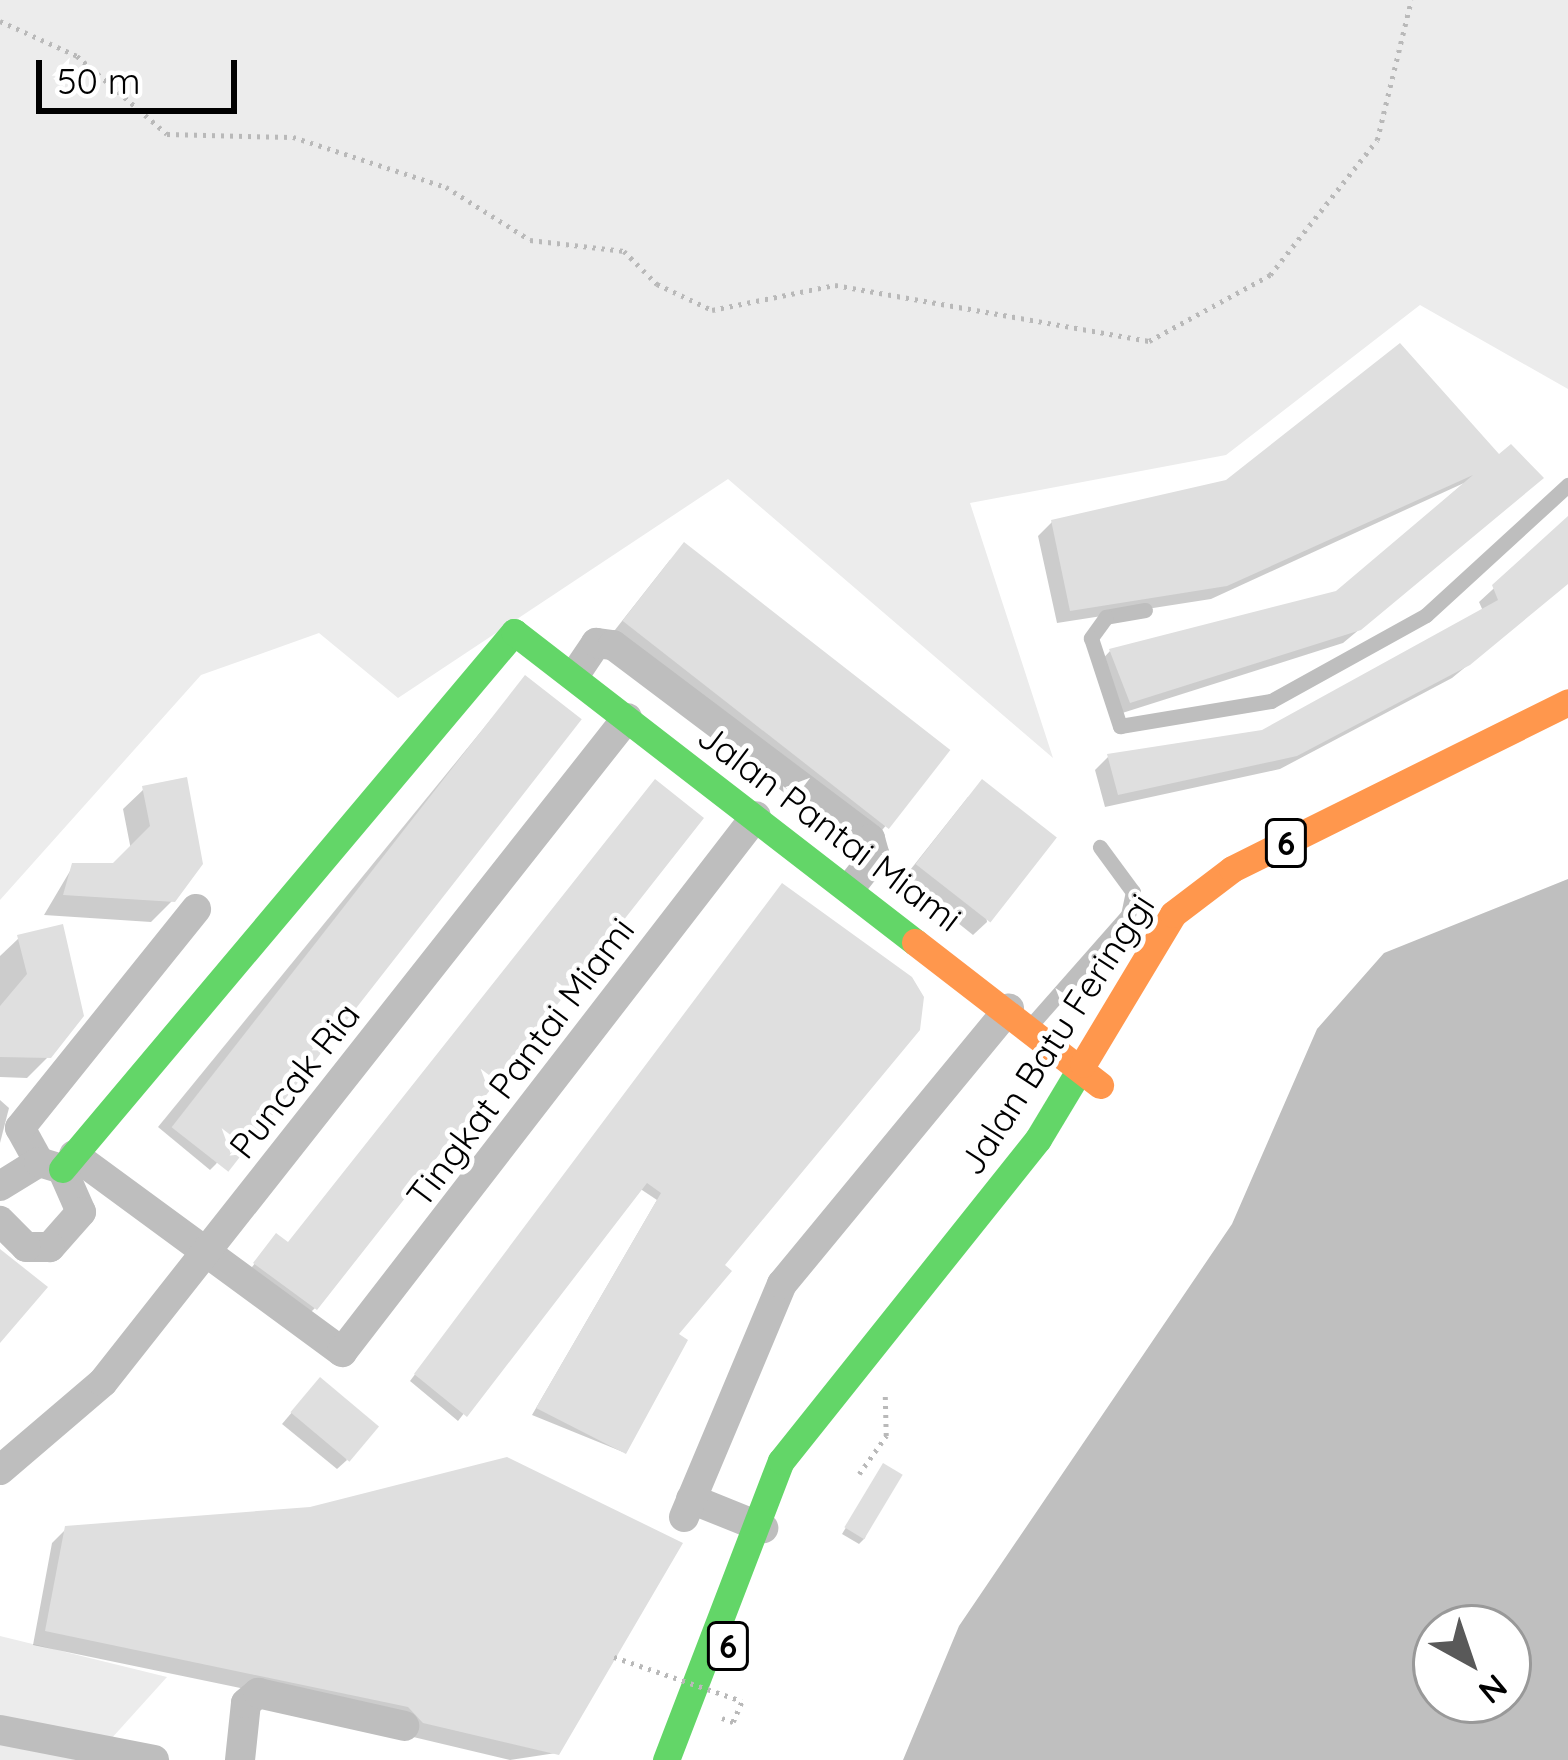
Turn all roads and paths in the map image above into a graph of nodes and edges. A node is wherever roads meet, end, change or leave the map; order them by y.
1 (1411, 0) edge
2 (0, 21) edge
3 (1568, 485) edge
4 (1145, 610) dead end
5 (574, 676) junction
6 (1568, 702) edge
7 (627, 718) junction
8 (1568, 721) edge
9 (756, 817) junction
10 (1100, 848) dead end
11 (850, 888) junction
12 (196, 909) dead end
13 (1020, 1017) junction
14 (1090, 1076) junction
15 (58, 1162) junction
16 (0, 1186) edge
17 (0, 1221) edge
18 (205, 1258) junction
19 (885, 1359) junction
20 (0, 1470) edge
21 (859, 1474) dead end
22 (756, 1525) junction
23 (614, 1657) dead end
24 (733, 1722) dead end
25 (404, 1726) dead end
26 (0, 1730) edge
27 (154, 1760) edge
28 (240, 1760) edge
29 (666, 1760) edge
30 (684, 1760) edge

1 - 2 path
3 - 4 lane
5 - 7 main road, Jalan Pantai Miami
5 - 11 street
5 - 15 main road, Jalan Pantai Miami
6 - 14 main road, Jalan Batu Feringgi / 6
7 - 9 main road, Jalan Pantai Miami
7 - 18 street, Puncak Ria
8 - 14 main road, Jalan Batu Feringgi / 6
9 - 11 main road, Jalan Pantai Miami
9 - 18 street, Tingkat Pantai Miami
10 - 13 lane
11 - 13 main road, Jalan Pantai Miami
12 - 15 street
13 - 14 main road, Jalan Pantai Miami
13 - 22 street
14 - 19 main road, Jalan Batu Feringgi / 6
14 - 22 main road, Jalan Batu Feringgi / 6
15 - 16 street
15 - 17 street
15 - 18 street
18 - 20 street, Puncak Ria
19 - 21 path
19 - 22 main road, Jalan Batu Feringgi / 6
22 - 29 main road, Jalan Batu Feringgi / 6
22 - 30 main road, Jalan Batu Feringgi / 6
23 - 24 path, bridge
25 - 28 street
26 - 27 street

